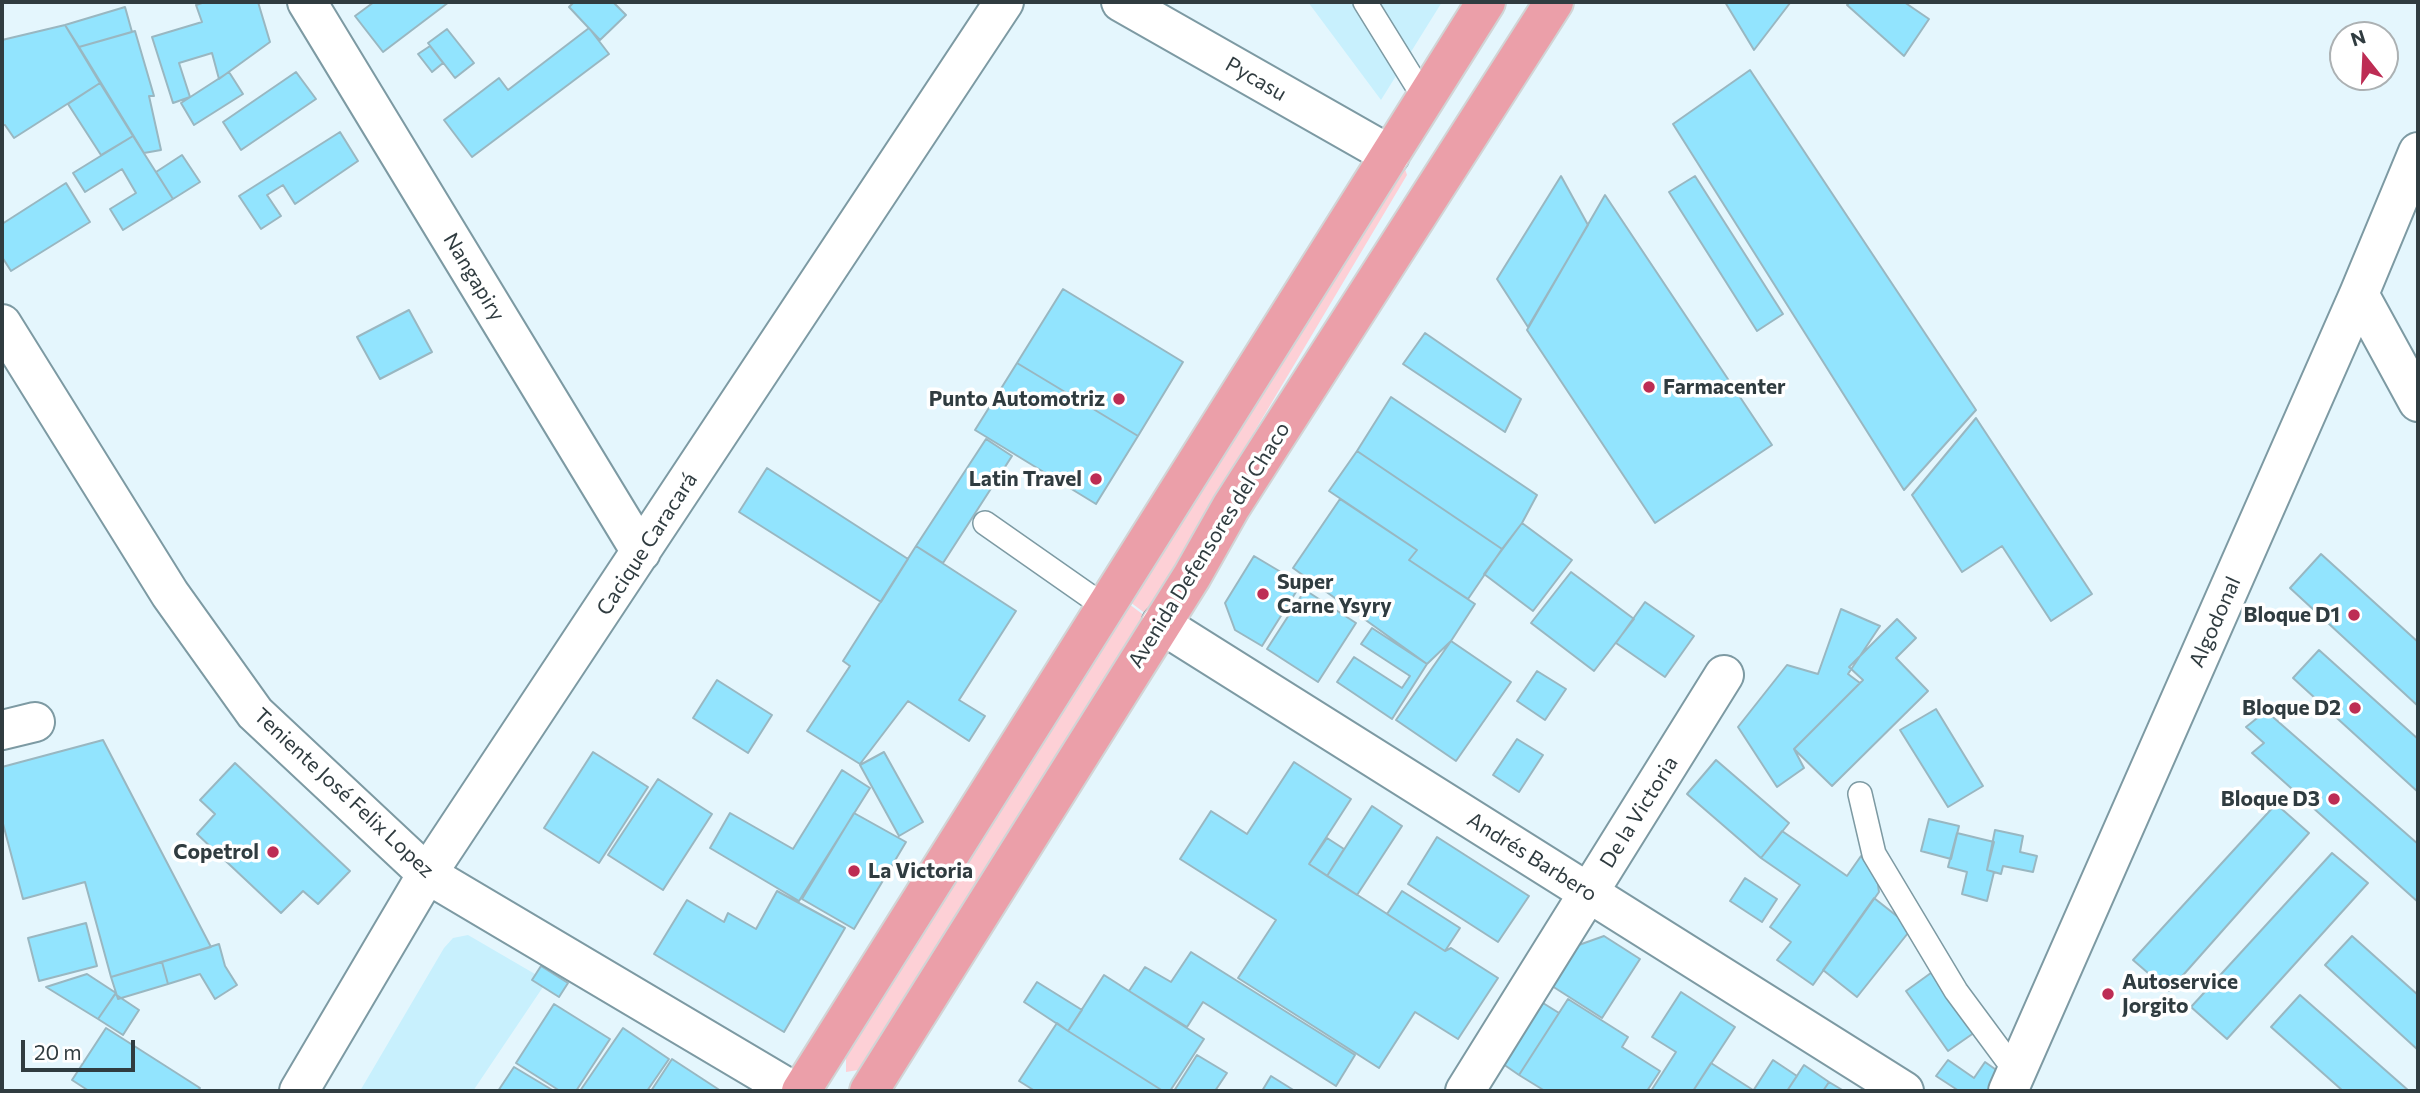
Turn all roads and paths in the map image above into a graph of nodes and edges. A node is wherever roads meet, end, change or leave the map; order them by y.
1 (307, 2) edge
2 (1004, 2) edge
3 (1121, 2) edge
4 (1365, 2) edge
5 (1486, 2) edge
6 (1529, 2) edge
7 (1554, 2) edge
8 (1469, 18) edge
9 (1425, 99) junction
10 (2418, 152) edge
11 (1390, 155) junction
12 (2359, 294) junction
13 (2, 324) edge
14 (2418, 402) edge
15 (1231, 508) junction
16 (985, 523) dead end
17 (642, 552) junction
18 (1105, 607) junction
19 (1161, 624) junction
20 (1724, 675) dead end
21 (1860, 794) dead end
22 (427, 874) junction
23 (1588, 892) junction
24 (2012, 1082) edge
25 (299, 1091) edge
26 (793, 1091) edge
27 (801, 1091) edge
28 (869, 1091) edge
29 (1465, 1091) edge
30 (1904, 1091) edge

1 - 17 street, Nangapiry
2 - 17 street, Cacique Caracará
3 - 11 street, Pycasu
4 - 9 lane
5 - 8 highway
6 - 15 highway
7 - 15 highway, Avenida Defensores del Chaco
8 - 9 highway
9 - 11 highway
10 - 12 street, Algodonal
11 - 18 highway
12 - 14 street
12 - 24 street, Algodonal
13 - 22 street, Teniente José Felix Lopez
15 - 19 highway, Avenida Defensores del Chaco
16 - 18 lane
17 - 22 street, Cacique Caracará
18 - 27 highway
19 - 23 street, Andrés Barbero
19 - 28 highway, Avenida Defensores del Chaco
20 - 23 street, De la Victoria
21 - 24 lane
22 - 25 street, Cacique Caracará
22 - 26 street, Teniente José Felix Lopez
23 - 29 street, De la Victoria
23 - 30 street, Andrés Barbero

